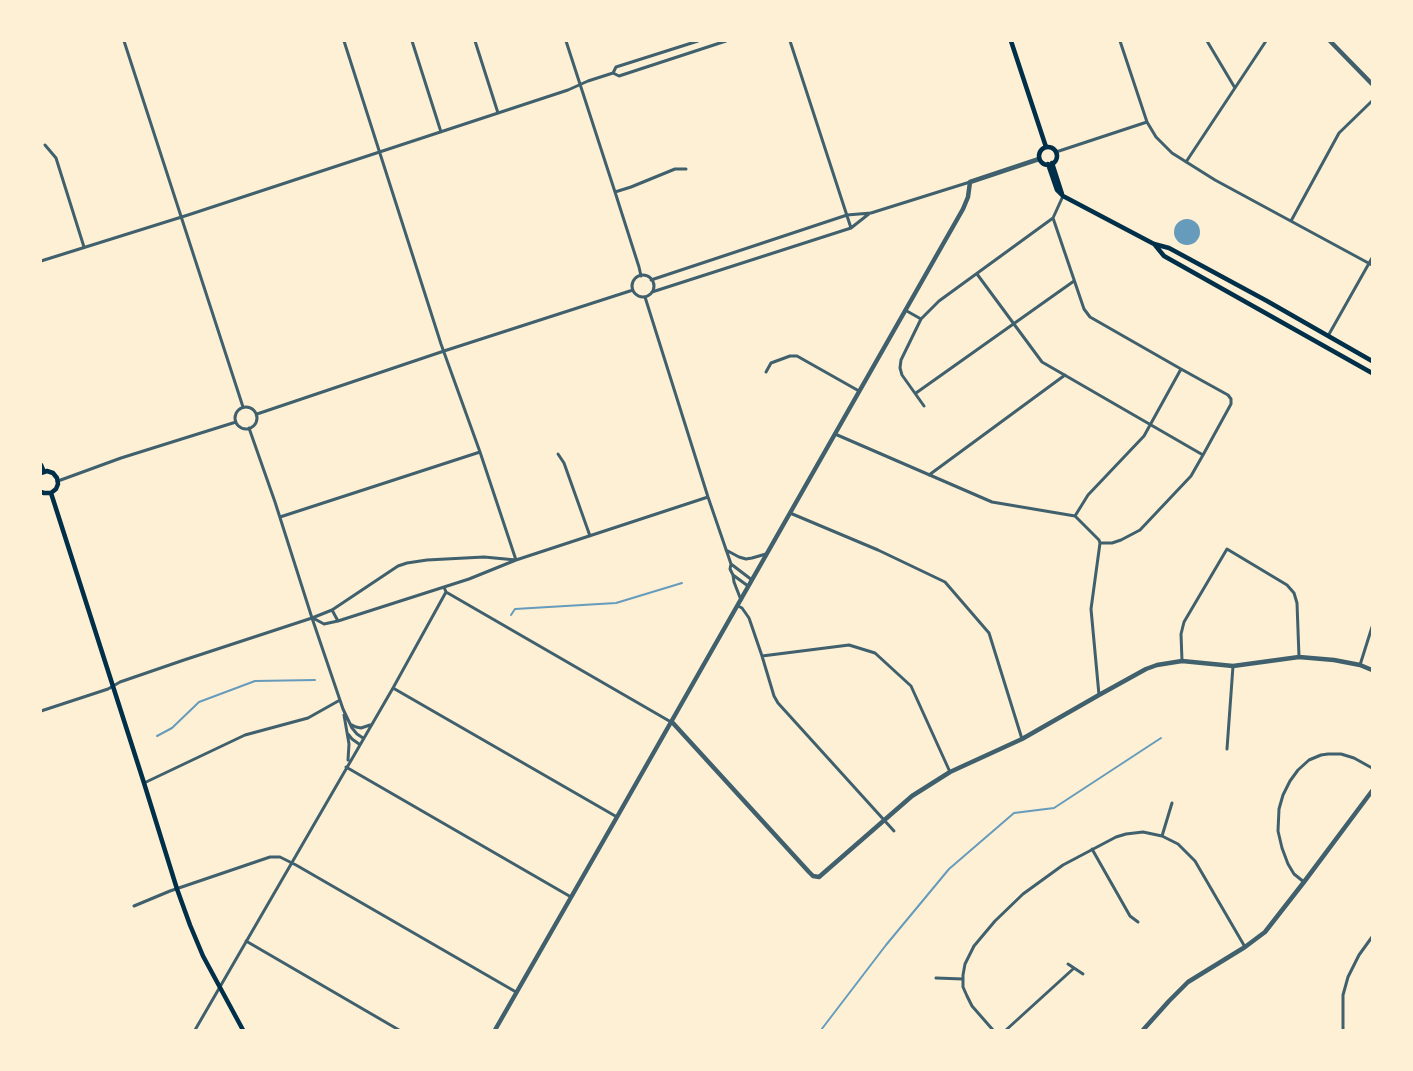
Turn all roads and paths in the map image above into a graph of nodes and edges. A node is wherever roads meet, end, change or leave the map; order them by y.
1 (124, 41) edge
2 (344, 41) edge
3 (412, 41) edge
4 (475, 41) edge
5 (566, 41) edge
6 (698, 41) edge
7 (726, 41) edge
8 (790, 41) edge
9 (1011, 41) edge
10 (1120, 41) edge
11 (1207, 41) edge
12 (1266, 41) edge
13 (1330, 41) edge
14 (613, 73) junction
15 (1372, 84) edge
16 (580, 85) junction
17 (1235, 88) junction
18 (1372, 101) edge
19 (498, 113) junction
20 (1147, 122) junction
21 (441, 132) junction
22 (45, 145) dead end
23 (1046, 147) junction
24 (380, 151) junction
25 (1056, 152) junction
26 (1040, 159) junction
27 (1186, 162) junction
28 (1050, 164) junction
29 (686, 169) dead end
30 (970, 182) junction
31 (615, 192) junction
32 (1063, 196) junction
33 (871, 213) junction
34 (847, 215) junction
35 (180, 217) junction
36 (1053, 218) junction
37 (1291, 221) junction
38 (851, 228) junction
39 (1154, 244) junction
40 (84, 248) junction
41 (1372, 258) edge
42 (41, 261) edge
43 (1370, 264) edge
44 (977, 274) junction
45 (640, 276) junction
46 (651, 280) junction
47 (1074, 281) junction
48 (633, 290) junction
49 (652, 292) junction
50 (644, 297) junction
51 (905, 310) junction
52 (922, 319) junction
53 (1014, 324) junction
54 (1328, 336) junction
55 (444, 351) junction
56 (1372, 361) edge
57 (1181, 369) junction
58 (766, 372) dead end
59 (1372, 373) edge
60 (1065, 376) junction
61 (859, 391) junction
62 (916, 393) junction
63 (924, 406) dead end
64 (243, 407) junction
65 (257, 414) junction
66 (236, 422) junction
67 (1151, 425) junction
68 (250, 428) junction
69 (835, 434) junction
70 (480, 452) junction
71 (558, 454) dead end
72 (1203, 455) junction
73 (41, 465) edge
74 (43, 472) edge
75 (929, 475) junction
76 (58, 481) junction
77 (41, 492) edge
78 (51, 493) junction
79 (708, 497) junction
80 (790, 512) junction
81 (1075, 516) junction
82 (280, 517) junction
83 (590, 536) junction
84 (1100, 543) junction
85 (726, 550) junction
86 (766, 554) junction
87 (516, 560) junction
88 (731, 564) junction
89 (733, 575) junction
90 (752, 580) junction
91 (748, 586) junction
92 (444, 587) junction
93 (446, 592) junction
94 (741, 600) junction
95 (738, 606) junction
96 (332, 610) junction
97 (312, 618) junction
98 (338, 621) junction
99 (1372, 627) edge
100 (762, 656) junction
101 (1299, 657) junction
102 (1182, 662) junction
103 (1360, 665) junction
104 (1233, 666) junction
105 (1372, 670) edge
106 (114, 686) junction
107 (393, 688) junction
108 (1099, 695) junction
109 (340, 700) junction
110 (343, 709) junction
111 (41, 711) edge
112 (672, 722) junction
113 (350, 724) junction
114 (371, 724) junction
115 (347, 734) junction
116 (363, 738) junction
117 (1022, 739) junction
118 (359, 744) junction
119 (1227, 749) dead end
120 (347, 766) junction
121 (1372, 768) edge
122 (950, 772) junction
123 (144, 783) junction
124 (1372, 790) edge
125 (1172, 803) dead end
126 (617, 818) junction
127 (884, 821) junction
128 (894, 832) dead end
129 (1162, 836) junction
130 (1092, 849) junction
131 (291, 862) junction
132 (1304, 882) junction
133 (177, 889) junction
134 (571, 897) junction
135 (134, 906) dead end
136 (1138, 922) dead end
137 (1372, 937) edge
138 (246, 941) junction
139 (1245, 947) junction
140 (1068, 964) dead end
141 (1073, 969) junction
142 (1082, 974) dead end
143 (936, 978) dead end
144 (963, 979) junction
145 (219, 988) junction
146 (516, 992) junction
147 (194, 1030) edge
148 (243, 1030) edge
149 (399, 1030) edge
150 (495, 1030) edge
151 (993, 1030) edge
152 (1006, 1030) edge
153 (1143, 1030) edge
154 (1342, 1030) edge

1 - 35 street
2 - 24 street
3 - 21 street
4 - 19 street
5 - 16 street
6 - 14 street
7 - 14 street
8 - 34 street
9 - 23 main road
10 - 20 street
11 - 17 street
12 - 17 street
13 - 15 street
14 - 16 street
16 - 19 street
16 - 31 street
17 - 27 street
18 - 37 street
19 - 21 street
20 - 25 street
20 - 27 street
21 - 24 street
22 - 40 street
23 - 25 main road
23 - 26 main road
24 - 35 street
24 - 55 street
25 - 28 main road
26 - 28 main road
26 - 30 street
27 - 37 street
28 - 32 main road
29 - 31 street
30 - 33 street
30 - 51 street
31 - 45 street
32 - 36 street
32 - 39 main road
33 - 34 street
33 - 38 street
34 - 38 street
34 - 46 street
35 - 40 street
35 - 64 street
36 - 44 street
36 - 47 street
37 - 43 street
38 - 49 street
39 - 54 main road
39 - 59 main road
40 - 42 street
41 - 43 street
43 - 54 street
44 - 52 street
44 - 53 street
45 - 46 street
45 - 48 street
46 - 49 street
47 - 53 street
47 - 57 street
48 - 50 street
48 - 55 street
49 - 50 street
50 - 79 street
51 - 52 street
51 - 61 street
52 - 62 street
53 - 60 street
53 - 62 street
54 - 56 main road
55 - 65 street
55 - 70 street
57 - 67 street
57 - 72 street
58 - 61 street
60 - 67 street
60 - 75 street
61 - 69 street
62 - 63 street
64 - 65 street
64 - 66 street
65 - 68 street
66 - 68 street
66 - 76 street
67 - 72 street
67 - 81 street
68 - 82 street
69 - 75 street
69 - 80 street
70 - 82 street
70 - 87 street
71 - 83 street
72 - 84 street
73 - 74 main road
74 - 76 main road
75 - 81 street
76 - 78 main road
77 - 78 main road
78 - 106 main road
79 - 83 street
79 - 85 street
80 - 86 street
80 - 117 street
81 - 84 street
82 - 97 street
83 - 87 street
84 - 108 street
85 - 86 street
85 - 88 street
86 - 90 street
87 - 92 street
87 - 96 street
88 - 89 street
88 - 90 street
89 - 91 street
89 - 94 street
90 - 91 street
91 - 94 street
92 - 93 street
92 - 98 street
93 - 107 street
93 - 112 street
94 - 95 street
95 - 100 street
95 - 112 street
96 - 97 street
96 - 98 street
97 - 98 street
97 - 106 street
97 - 109 street
99 - 103 street
100 - 122 street
100 - 127 street
101 - 102 street
101 - 103 street
101 - 104 street
102 - 104 street
102 - 108 street
103 - 105 street
104 - 119 street
106 - 111 street
106 - 123 main road
107 - 114 street
107 - 126 street
108 - 117 street
109 - 110 street
109 - 123 street
110 - 113 street
110 - 115 street
112 - 126 street
112 - 127 street
113 - 114 street
113 - 116 street
114 - 116 street
115 - 118 street
115 - 120 street
116 - 118 street
117 - 122 street
118 - 120 street
120 - 131 street
120 - 134 street
121 - 132 street
122 - 127 street
123 - 133 main road
124 - 132 street
125 - 129 street
126 - 134 street
127 - 128 street
129 - 130 street
129 - 139 street
130 - 136 street
130 - 144 street
131 - 133 street
131 - 138 street
131 - 146 street
132 - 139 street
133 - 135 street
133 - 145 main road
134 - 146 street
137 - 154 street
138 - 145 street
138 - 149 street
139 - 153 street
140 - 141 street
141 - 142 street
141 - 152 street
143 - 144 street
144 - 151 street
145 - 147 street
145 - 148 main road
146 - 150 street

